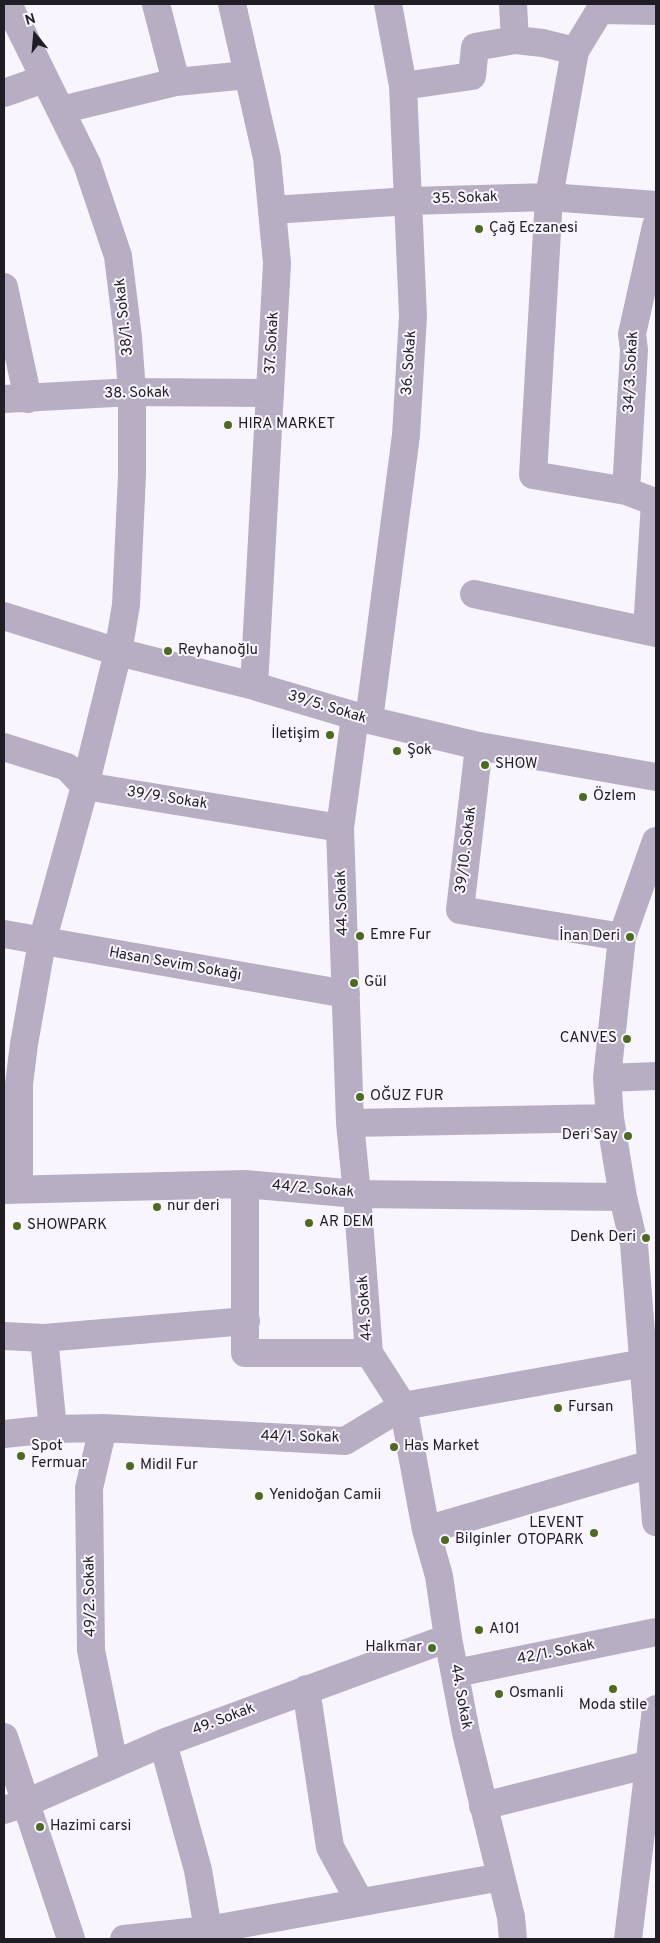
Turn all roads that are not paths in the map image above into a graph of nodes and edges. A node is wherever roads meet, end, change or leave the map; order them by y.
1 (8, 4) edge
2 (156, 4) edge
3 (232, 4) edge
4 (388, 4) edge
5 (513, 4) edge
6 (639, 9) edge
7 (515, 40) junction
8 (575, 51) junction
9 (247, 75) junction
10 (44, 79) junction
11 (176, 82) junction
12 (403, 86) junction
13 (4, 93) edge
14 (61, 110) junction
15 (549, 197) junction
16 (409, 201) junction
17 (656, 205) edge
18 (273, 210) junction
19 (656, 226) edge
20 (4, 288) edge
21 (645, 352) edge
22 (132, 392) junction
23 (270, 393) junction
24 (16, 399) edge
25 (626, 491) junction
26 (474, 594) dead end
27 (4, 616) edge
28 (651, 631) edge
29 (118, 652) junction
30 (254, 686) junction
31 (362, 718) junction
32 (480, 746) junction
33 (4, 747) edge
34 (656, 777) edge
35 (85, 786) junction
36 (340, 828) junction
37 (656, 841) edge
38 (4, 934) edge
39 (622, 937) junction
40 (42, 942) junction
41 (346, 994) junction
42 (656, 1076) edge
43 (607, 1078) junction
44 (11, 1084) edge
45 (610, 1118) junction
46 (350, 1123) junction
47 (245, 1184) junction
48 (11, 1190) edge
49 (358, 1194) junction
50 (623, 1197) junction
51 (645, 1244) edge
52 (246, 1322) junction
53 (4, 1336) edge
54 (44, 1338) junction
55 (369, 1353) junction
56 (644, 1363) junction
57 (403, 1406) junction
58 (103, 1428) junction
59 (53, 1429) junction
60 (4, 1434) edge
61 (651, 1464) junction
62 (656, 1522) edge
63 (426, 1530) junction
64 (656, 1632) edge
65 (448, 1638) junction
66 (456, 1673) junction
67 (306, 1689) junction
68 (656, 1709) edge
69 (4, 1737) edge
70 (163, 1743) junction
71 (114, 1764) junction
72 (650, 1764) junction
73 (483, 1806) junction
74 (15, 1807) edge
75 (648, 1854) edge
76 (501, 1876) junction
77 (360, 1902) junction
78 (212, 1934) edge
79 (70, 1939) edge
80 (124, 1939) edge
81 (513, 1939) edge
82 (628, 1939) edge

1 - 10 street, 38/1. Sokak
2 - 11 street
3 - 9 street, 37. Sokak
4 - 12 street, 36. Sokak
5 - 7 street
6 - 8 street
7 - 8 street
7 - 12 street
8 - 15 street
9 - 11 street
9 - 18 street, 37. Sokak
10 - 13 street
10 - 14 street, 38/1. Sokak
11 - 14 street
12 - 16 street, 36. Sokak
14 - 22 street, 38/1. Sokak
15 - 16 street, 35. Sokak
15 - 17 street, 35. Sokak
15 - 25 street
16 - 18 street, 35. Sokak
16 - 31 street, 36. Sokak
18 - 23 street, 37. Sokak
19 - 21 street, 34/3. Sokak
20 - 24 street
21 - 25 street, 34/3. Sokak
22 - 23 street, 38. Sokak
22 - 24 street, 38. Sokak
22 - 29 street, 38/1. Sokak
23 - 30 street, 37. Sokak
25 - 28 street
26 - 28 street
27 - 29 street, 39/5. Sokak
29 - 30 street, 39/5. Sokak
29 - 35 street, 38/1. Sokak
30 - 31 street, 39/5. Sokak
31 - 32 street, 39/5. Sokak
31 - 36 street, 44. Sokak
32 - 34 street, 39/5. Sokak
32 - 39 street, 39/10. Sokak
33 - 35 street
35 - 36 street, 39/9. Sokak
35 - 40 street, 38/1. Sokak
36 - 41 street, 44. Sokak
37 - 39 street
38 - 40 street, Hasan Sevim Sokağı
39 - 43 street
40 - 41 street, Hasan Sevim Sokağı
40 - 44 street, 38/1. Sokak
41 - 46 street, 44. Sokak
42 - 43 street
43 - 45 street
44 - 48 street, 38/1. Sokak
45 - 46 street
45 - 50 street
46 - 49 street, 44. Sokak
47 - 48 street, 44/2. Sokak
47 - 49 street, 44/2. Sokak
47 - 52 street
49 - 50 street, 44/2. Sokak
49 - 55 street, 44. Sokak
50 - 51 street
51 - 56 street
52 - 54 street
52 - 55 street
53 - 54 street
54 - 59 street
55 - 57 street, 44. Sokak
56 - 57 street, 44/1. Sokak
56 - 61 street
57 - 58 street, 44/1. Sokak
57 - 63 street, 44. Sokak
58 - 59 street, 44/1. Sokak
58 - 71 street, 49/2. Sokak
59 - 60 street, 44/1. Sokak
61 - 62 street
61 - 63 street
63 - 65 street, 44. Sokak
64 - 66 street, 42/1. Sokak
65 - 66 street, 44. Sokak
65 - 67 street, 49. Sokak
66 - 73 street, 44. Sokak
67 - 70 street, 49. Sokak
67 - 77 street
68 - 72 street
69 - 74 street
70 - 71 street, 49. Sokak
70 - 78 street
71 - 74 street, 49. Sokak
72 - 73 street
72 - 75 street
73 - 76 street, 44. Sokak
74 - 79 street
75 - 82 street
76 - 77 street
76 - 81 street, 44. Sokak
77 - 78 street
78 - 80 street

